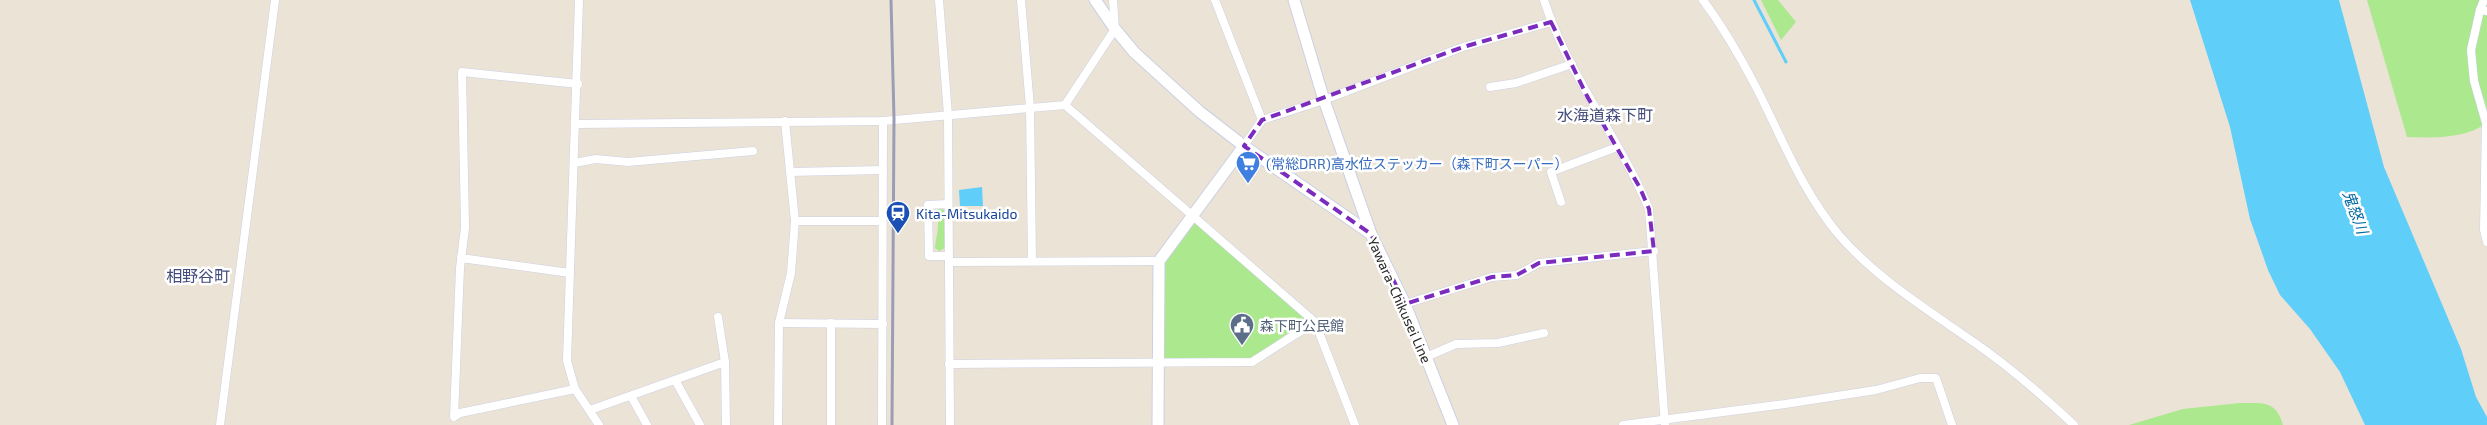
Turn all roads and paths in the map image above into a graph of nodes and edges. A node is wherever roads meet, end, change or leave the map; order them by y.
1 (275, 0) edge
2 (579, 0) edge
3 (939, 0) edge
4 (1022, 0) edge
5 (1095, 0) edge
6 (1113, 0) edge
7 (1215, 0) edge
8 (1294, 0) edge
9 (1544, 0) edge
10 (1703, 0) edge
11 (2484, 0) edge
12 (2484, 11) edge
13 (1551, 22) junction
14 (1115, 29) junction
15 (1572, 64) junction
16 (578, 84) junction
17 (1490, 87) dead end
18 (1324, 100) junction
19 (1065, 105) junction
20 (1030, 107) junction
21 (948, 115) junction
22 (1262, 120) junction
23 (785, 121) junction
24 (883, 121) junction
25 (2486, 123) edge
26 (576, 124) junction
27 (1244, 146) junction
28 (1617, 147) junction
29 (753, 151) dead end
30 (574, 163) junction
31 (883, 170) junction
32 (790, 172) junction
33 (1561, 202) dead end
34 (948, 204) junction
35 (1191, 215) junction
36 (794, 221) junction
37 (882, 221) junction
38 (1371, 234) junction
39 (2487, 242) edge
40 (1654, 251) junction
41 (461, 258) junction
42 (949, 259) junction
43 (1032, 261) junction
44 (1159, 261) junction
45 (570, 273) junction
46 (1405, 304) junction
47 (718, 317) dead end
48 (1315, 322) junction
49 (779, 323) junction
50 (831, 324) junction
51 (883, 324) junction
52 (1544, 333) dead end
53 (1426, 358) junction
54 (725, 362) junction
55 (1158, 362) junction
56 (949, 364) junction
57 (675, 380) junction
58 (575, 389) junction
59 (631, 396) junction
60 (590, 410) junction
61 (1666, 422) edge
62 (220, 425) edge
63 (599, 425) edge
64 (647, 425) edge
65 (700, 425) edge
66 (726, 425) edge
67 (778, 425) edge
68 (830, 425) edge
69 (882, 425) edge
70 (950, 425) edge
71 (1158, 425) edge
72 (1354, 425) edge
73 (1453, 425) edge
74 (1623, 425) edge
75 (1952, 425) edge
76 (2074, 425) edge

1 - 62 street
2 - 16 street
3 - 21 street
4 - 20 street
5 - 14 main road, Yawara-Chikusei Line
6 - 14 street
7 - 22 street
8 - 18 main road
9 - 13 street
10 - 76 street
11 - 12 street
12 - 25 street
13 - 15 street
13 - 18 street
14 - 19 street
14 - 27 main road, Yawara-Chikusei Line
15 - 17 street
15 - 28 street
16 - 26 street
16 - 41 street
18 - 22 street
18 - 38 main road
19 - 20 street
19 - 35 street
20 - 21 street
20 - 43 street
21 - 24 street
21 - 34 street
22 - 27 street
23 - 24 street
23 - 26 street
23 - 32 street
24 - 31 street
25 - 39 street
26 - 30 street
27 - 35 main road
27 - 38 main road, Yawara-Chikusei Line
28 - 33 street
28 - 40 street
29 - 30 street
30 - 45 street
31 - 32 street
31 - 37 street
32 - 36 street
34 - 42 street
34 - 42 street
35 - 44 main road
35 - 48 street
36 - 37 street
36 - 49 street
37 - 51 street
38 - 46 main road, Yawara-Chikusei Line
40 - 46 street
40 - 61 street
41 - 45 street
41 - 58 street
42 - 43 street
42 - 56 street
43 - 44 street
44 - 55 main road
45 - 58 street
46 - 53 main road, Yawara-Chikusei Line
47 - 54 street
48 - 55 street
48 - 72 street
49 - 50 street
49 - 67 street
50 - 51 street
50 - 68 street
51 - 69 street
52 - 53 street
53 - 73 main road, Yawara-Chikusei Line
54 - 57 street
54 - 66 street
55 - 56 street
55 - 71 main road
56 - 70 street
57 - 59 street
57 - 65 street
58 - 60 street
59 - 60 street
59 - 64 street
60 - 63 street
61 - 74 street
61 - 75 street

